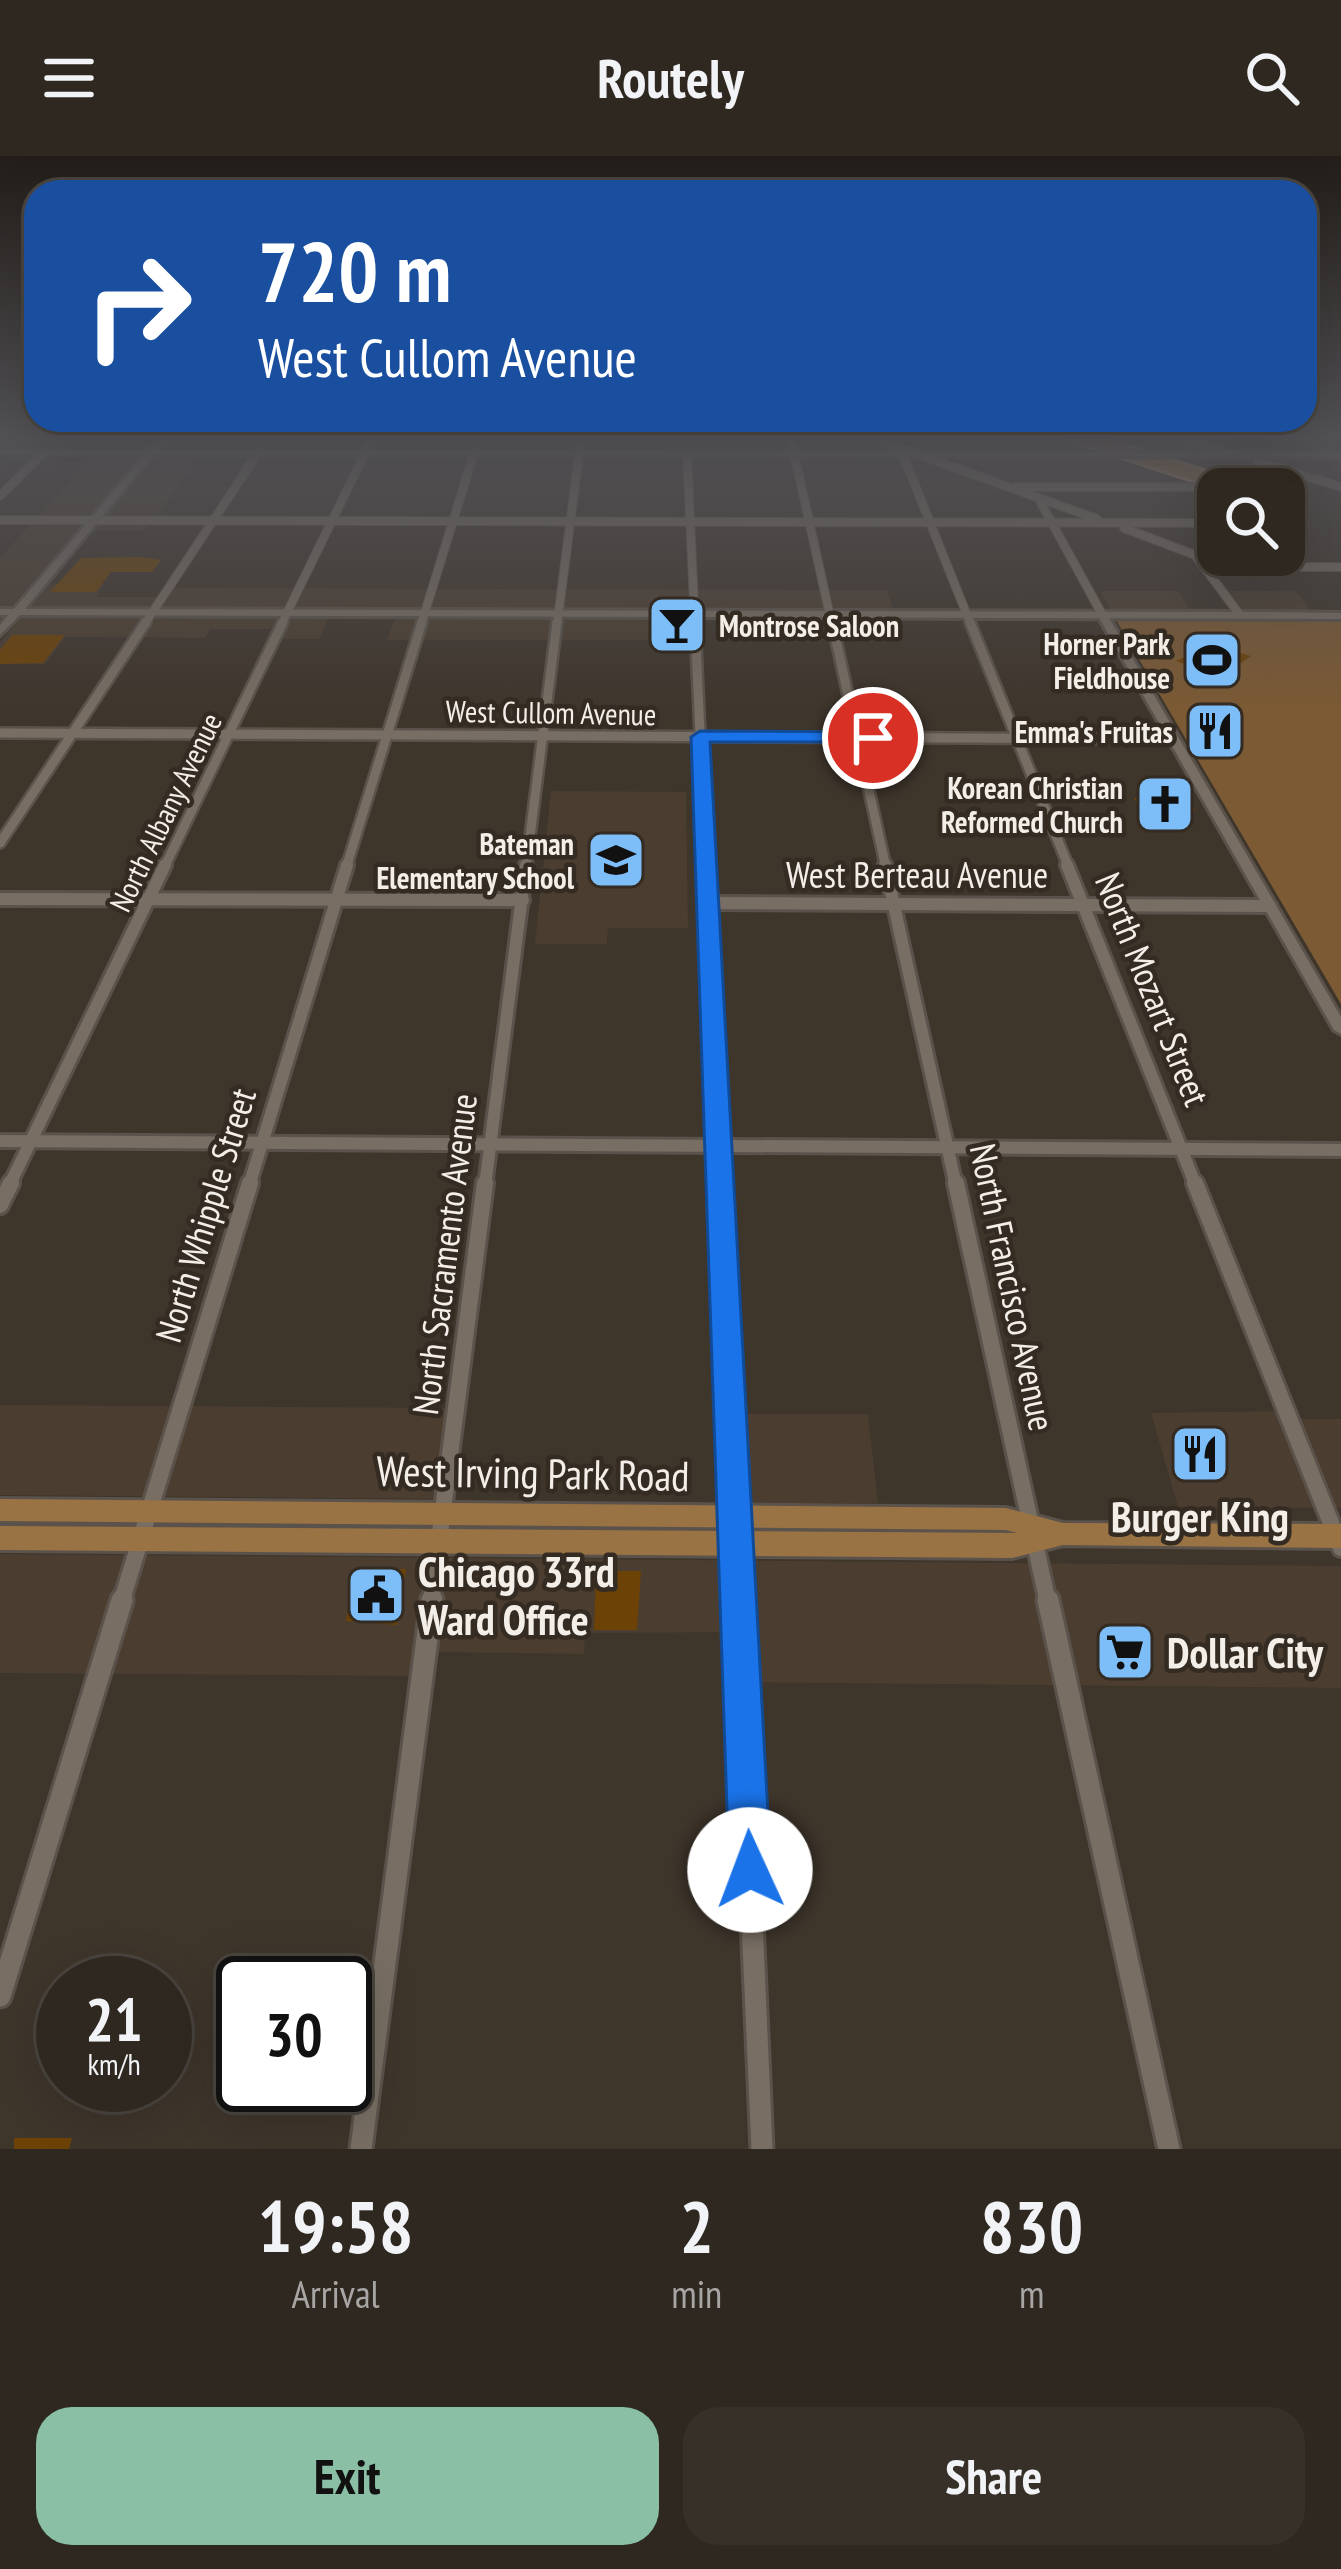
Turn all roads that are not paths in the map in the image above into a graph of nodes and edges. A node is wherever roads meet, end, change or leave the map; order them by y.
1 (84, 532) edge
2 (207, 532) edge
3 (328, 532) edge
4 (450, 532) edge
5 (570, 532) edge
6 (690, 532) edge
7 (813, 532) edge
8 (934, 532) edge
9 (1056, 532) edge
10 (1136, 532) edge
11 (1197, 561) edge
12 (1305, 567) edge
13 (1341, 567) edge
14 (1210, 576) edge
15 (0, 612) edge
16 (17, 612) junction
17 (153, 612) junction
18 (288, 613) junction
19 (424, 614) junction
20 (559, 614) junction
21 (694, 614) junction
22 (1237, 614) junction
23 (833, 615) junction
24 (968, 616) junction
25 (1103, 616) junction
26 (1216, 616) junction
27 (1276, 616) junction
28 (1341, 616) edge
29 (0, 632) edge
30 (0, 734) edge
31 (72, 734) junction
32 (229, 734) junction
33 (387, 734) junction
34 (543, 736) junction
35 (700, 737) junction
36 (860, 738) junction
37 (1017, 738) junction
38 (1174, 739) junction
39 (0, 843) edge
40 (0, 899) edge
41 (149, 899) junction
42 (336, 899) junction
43 (523, 900) junction
44 (708, 903) junction
45 (896, 904) junction
46 (1084, 905) junction
47 (1270, 906) junction
48 (1341, 1030) edge
49 (0, 1141) edge
50 (32, 1141) junction
51 (262, 1142) junction
52 (491, 1144) junction
53 (718, 1145) junction
54 (949, 1147) junction
55 (1181, 1148) junction
56 (1341, 1150) edge
57 (0, 1205) edge
58 (0, 1510) edge
59 (145, 1525) junction
60 (442, 1528) junction
61 (736, 1530) junction
62 (1043, 1534) junction
63 (0, 1538) edge
64 (1339, 1540) edge
65 (0, 1996) edge
66 (361, 2149) edge
67 (762, 2149) edge
68 (1169, 2149) edge

1 - 16 main road
2 - 17 street
3 - 18 street, North Albany Avenue
4 - 19 street, North Whipple Street
5 - 20 street, North Sacramento Avenue
6 - 21 street
7 - 23 street, North Francisco Avenue
8 - 24 street, North Mozart Street
9 - 25 street
10 - 11 street
12 - 13 street
14 - 22 street
15 - 16 main road
16 - 17 main road
16 - 29 main road
17 - 18 main road
17 - 31 street
18 - 19 main road
18 - 32 street, North Albany Avenue
19 - 20 main road
19 - 33 street, North Whipple Street
20 - 21 main road
20 - 34 street, North Sacramento Avenue
21 - 23 main road
21 - 35 street
22 - 26 main road
22 - 27 main road
23 - 24 main road
23 - 36 street, North Francisco Avenue
24 - 25 main road
24 - 37 street, North Mozart Street
25 - 26 main road
25 - 38 street
26 - 27 main road
27 - 28 main road
30 - 31 street, West Cullom Avenue
31 - 32 street, West Cullom Avenue
31 - 39 street
32 - 33 street, West Cullom Avenue
32 - 41 street, North Albany Avenue
33 - 34 street, West Cullom Avenue
33 - 42 street, North Whipple Street
34 - 35 street, West Cullom Avenue
34 - 43 street, North Sacramento Avenue
35 - 36 street, West Cullom Avenue
35 - 44 street
36 - 37 street, West Cullom Avenue
36 - 45 street, North Francisco Avenue
37 - 38 street, West Cullom Avenue
37 - 46 street, North Mozart Street
38 - 47 street
40 - 41 street
41 - 42 street
41 - 50 street, North Albany Avenue
42 - 43 street
42 - 51 street, North Whipple Street
43 - 52 street, North Sacramento Avenue
44 - 45 street, West Berteau Avenue
44 - 53 street
45 - 46 street, West Berteau Avenue
45 - 54 street, North Francisco Avenue
46 - 47 street, West Berteau Avenue
46 - 55 street, North Mozart Street
47 - 48 street
49 - 50 street
50 - 51 street
50 - 57 street, North Albany Avenue
51 - 52 street
51 - 59 street, North Whipple Street
52 - 53 street
52 - 60 street, North Sacramento Avenue
53 - 54 street
53 - 61 street
54 - 55 street
54 - 62 street, North Francisco Avenue
55 - 56 street
55 - 64 street, North Mozart Street
58 - 59 main road, West Irving Park Road
59 - 60 main road, West Irving Park Road
59 - 63 main road, West Irving Park Road
59 - 65 street, North Whipple Street
60 - 61 main road, West Irving Park Road
60 - 66 street, North Sacramento Avenue
61 - 62 main road, West Irving Park Road
61 - 67 street
62 - 64 main road, West Irving Park Road
62 - 68 street, North Francisco Avenue

